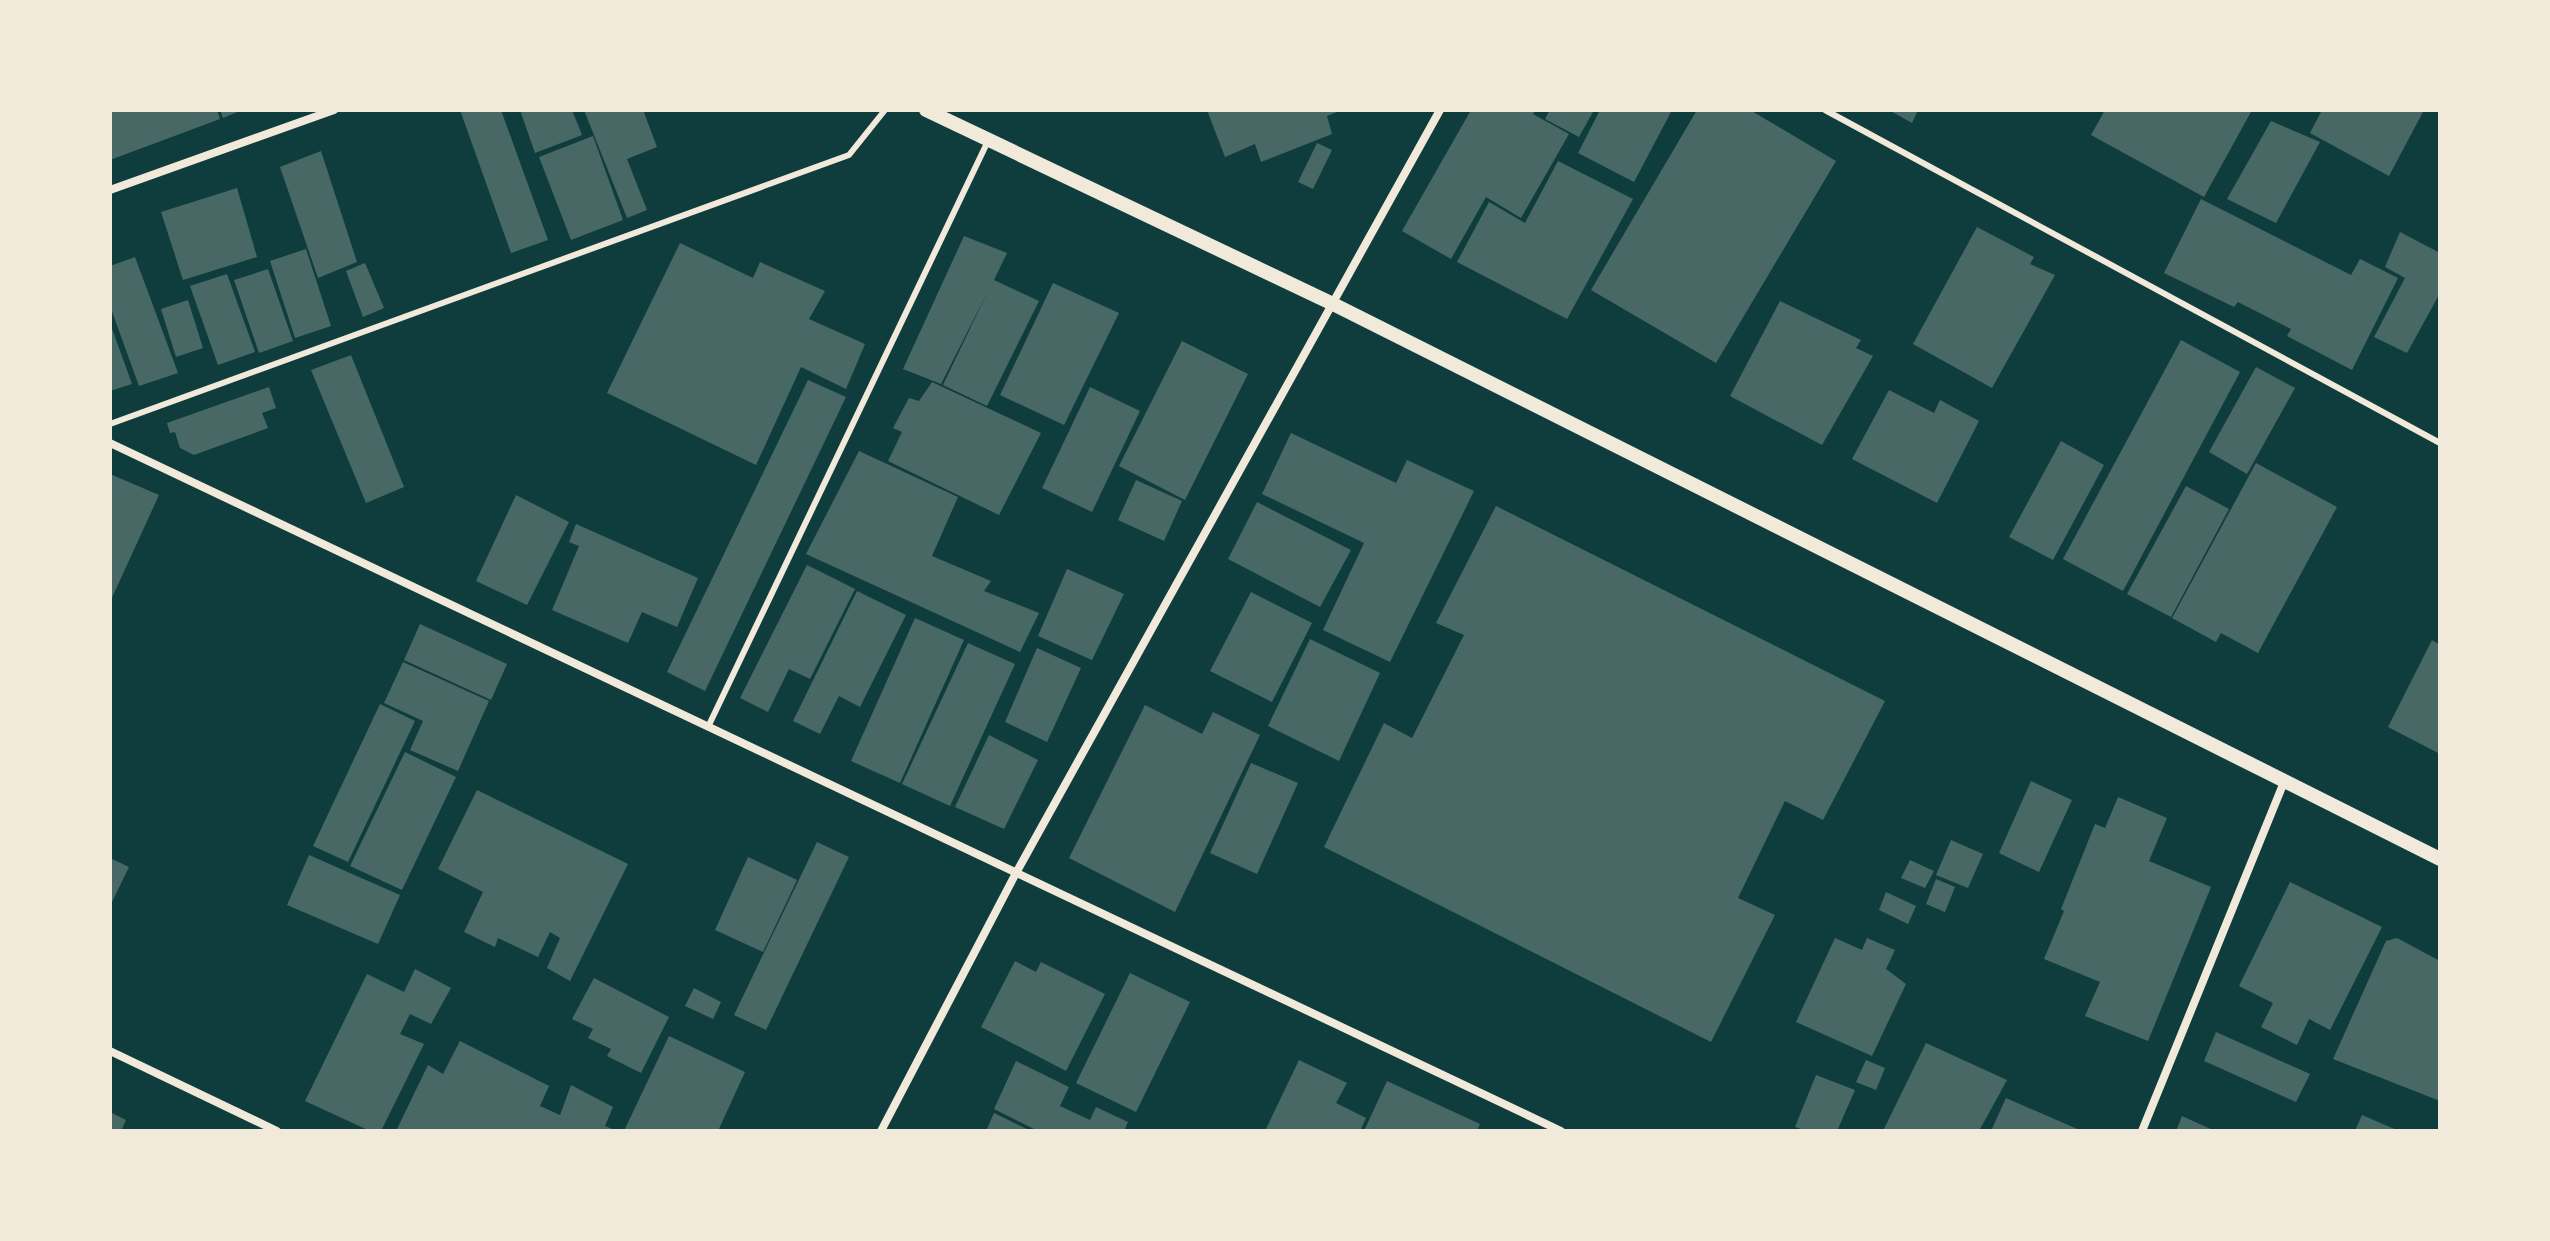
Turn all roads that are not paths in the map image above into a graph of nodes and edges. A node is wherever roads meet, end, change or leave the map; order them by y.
1 (334, 110) edge
2 (885, 110) edge
3 (926, 110) edge
4 (1440, 110) edge
5 (1825, 110) edge
6 (988, 141) junction
7 (110, 190) edge
8 (1333, 304) junction
9 (110, 424) edge
10 (110, 443) edge
11 (2440, 443) edge
12 (708, 727) junction
13 (2284, 782) junction
14 (2440, 859) edge
15 (1016, 873) junction
16 (110, 1051) edge
17 (277, 1131) edge
18 (881, 1131) edge
19 (1561, 1131) edge
20 (2142, 1131) edge

1 - 7 street
2 - 9 lane
3 - 6 street
4 - 8 street
5 - 11 lane
6 - 8 street
6 - 12 lane
8 - 13 street
8 - 15 street
10 - 12 street
12 - 15 street
13 - 14 street
13 - 20 street
15 - 18 street
15 - 19 street
16 - 17 street

